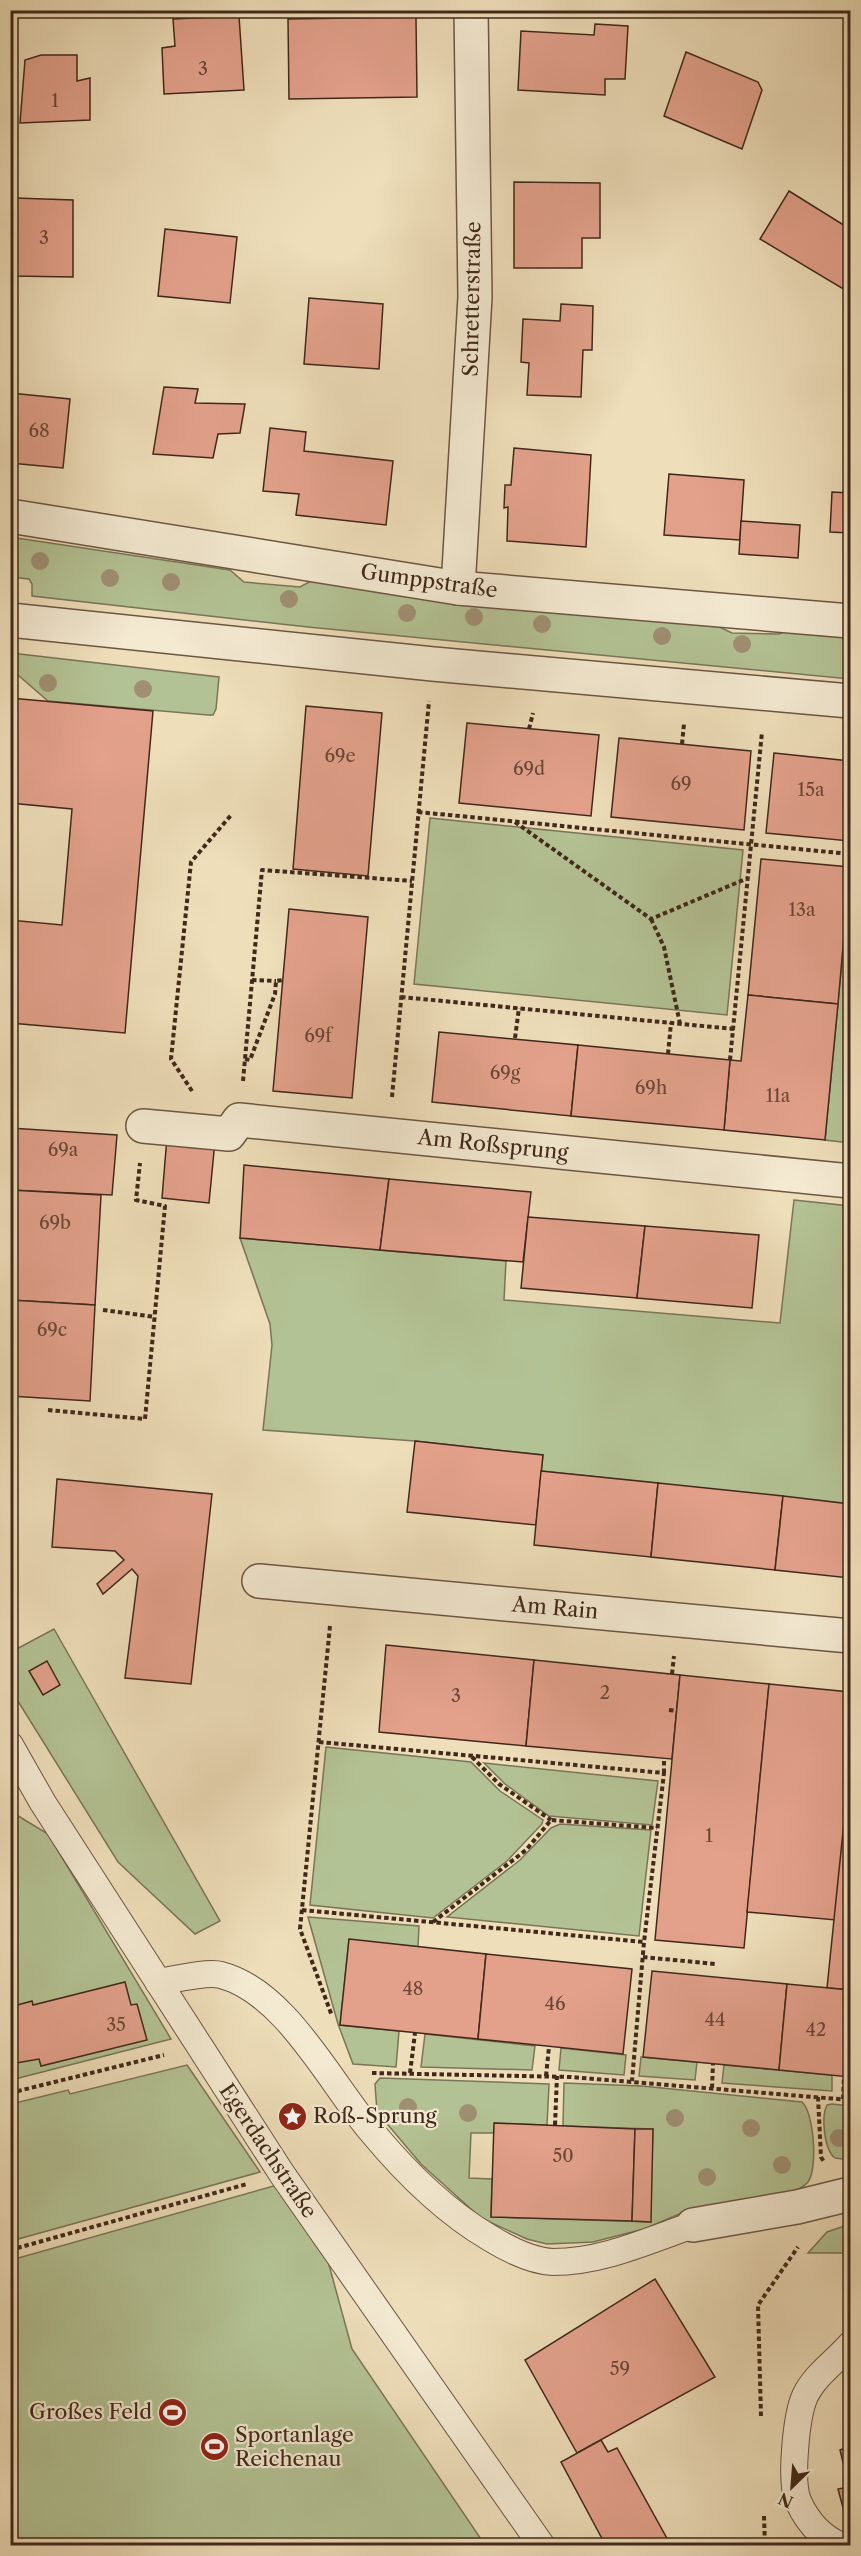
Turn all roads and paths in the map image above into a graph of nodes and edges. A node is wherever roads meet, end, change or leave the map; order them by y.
1 (471, 10) edge
2 (10, 516) edge
3 (458, 588) junction
4 (10, 620) edge
5 (850, 621) edge
6 (433, 664) junction
7 (850, 701) edge
8 (684, 715) dead end
9 (763, 723) dead end
10 (682, 744) dead end
11 (418, 812) junction
12 (232, 814) dead end
13 (515, 822) junction
14 (751, 844) junction
15 (850, 854) edge
16 (748, 877) junction
17 (412, 881) junction
18 (651, 919) junction
19 (252, 980) junction
20 (276, 981) junction
21 (283, 981) dead end
22 (401, 997) junction
23 (519, 1008) junction
24 (671, 1023) junction
25 (680, 1024) junction
26 (734, 1029) junction
27 (515, 1038) dead end
28 (668, 1054) dead end
29 (245, 1059) junction
30 (730, 1060) dead end
31 (239, 1120) junction
32 (143, 1126) joint
33 (192, 1130) junction
34 (389, 1134) junction
35 (850, 1181) edge
36 (104, 1310) dead end
37 (155, 1317) junction
38 (48, 1410) dead end
39 (259, 1581) dead end
40 (334, 1588) junction
41 (850, 1636) edge
42 (669, 1710) dead end
43 (677, 1711) dead end
44 (319, 1742) junction
45 (10, 1745) edge
46 (472, 1756) junction
47 (664, 1759) dead end
48 (664, 1773) junction
49 (10, 1785) edge
50 (43, 1803) junction
51 (550, 1820) junction
52 (657, 1828) junction
53 (302, 1910) junction
54 (433, 1923) junction
55 (644, 1942) junction
56 (643, 1957) junction
57 (715, 1964) dead end
58 (158, 1982) junction
59 (333, 2019) dead end
60 (415, 2033) dead end
61 (199, 2046) junction
62 (549, 2047) dead end
63 (713, 2064) dead end
64 (410, 2073) junction
65 (546, 2076) junction
66 (557, 2076) junction
67 (844, 2076) dead end
68 (632, 2081) junction
69 (712, 2088) junction
70 (10, 2093) edge
71 (343, 2095) junction
72 (819, 2097) junction
73 (843, 2099) junction
74 (850, 2100) edge
75 (555, 2125) dead end
76 (282, 2174) junction
77 (845, 2195) edge
78 (693, 2225) joint
79 (803, 2240) dead end
80 (10, 2250) edge
81 (850, 2345) edge
82 (762, 2420) dead end
83 (764, 2511) dead end
84 (542, 2546) edge
85 (765, 2546) edge
86 (842, 2546) edge

1 - 3 street, Schretterstraße
2 - 3 street, Gumppstraße
3 - 5 street, Gumppstraße
4 - 6 street
6 - 7 street
6 - 11 path
8 - 10 path
9 - 14 path
11 - 13 path
11 - 17 path
12 - 33 path
13 - 14 path
13 - 18 path
14 - 15 path
14 - 16 path
16 - 18 path
16 - 26 path
17 - 19 path
17 - 22 path
18 - 25 path
19 - 20 path
19 - 29 path
20 - 21 path
20 - 29 path
22 - 23 path
22 - 34 path
23 - 24 path
23 - 27 path
24 - 25 path
24 - 28 path
25 - 26 path
26 - 30 path
29 - 31 path
31 - 33 street
31 - 34 street, Am Roßsprung
32 - 33 street
32 - 37 path
34 - 35 street, Am Roßsprung
36 - 37 path
37 - 38 path
39 - 40 street, Am Rain
40 - 41 street, Am Rain
40 - 44 path
42 - 43 path
44 - 46 path
44 - 53 path
45 - 50 lane, Egerdachstraße
46 - 48 path
46 - 51 path
47 - 48 path
48 - 52 path
49 - 50 lane
50 - 58 lane, Egerdachstraße
51 - 52 path
51 - 54 path
52 - 55 path
53 - 54 path
53 - 59 path
54 - 55 path
55 - 56 path
56 - 57 path
56 - 68 path
58 - 61 lane, Egerdachstraße
58 - 71 lane
60 - 64 path
61 - 70 path
61 - 76 lane, Egerdachstraße
62 - 65 path
63 - 69 path
64 - 65 path
64 - 71 path
65 - 66 path
66 - 68 path
66 - 75 path
67 - 73 path
68 - 69 path
69 - 72 path
71 - 78 lane
72 - 73 path
72 - 77 path
73 - 74 path
76 - 80 path
76 - 84 lane, Egerdachstraße
77 - 78 street
79 - 82 path
81 - 86 lane
83 - 85 path

